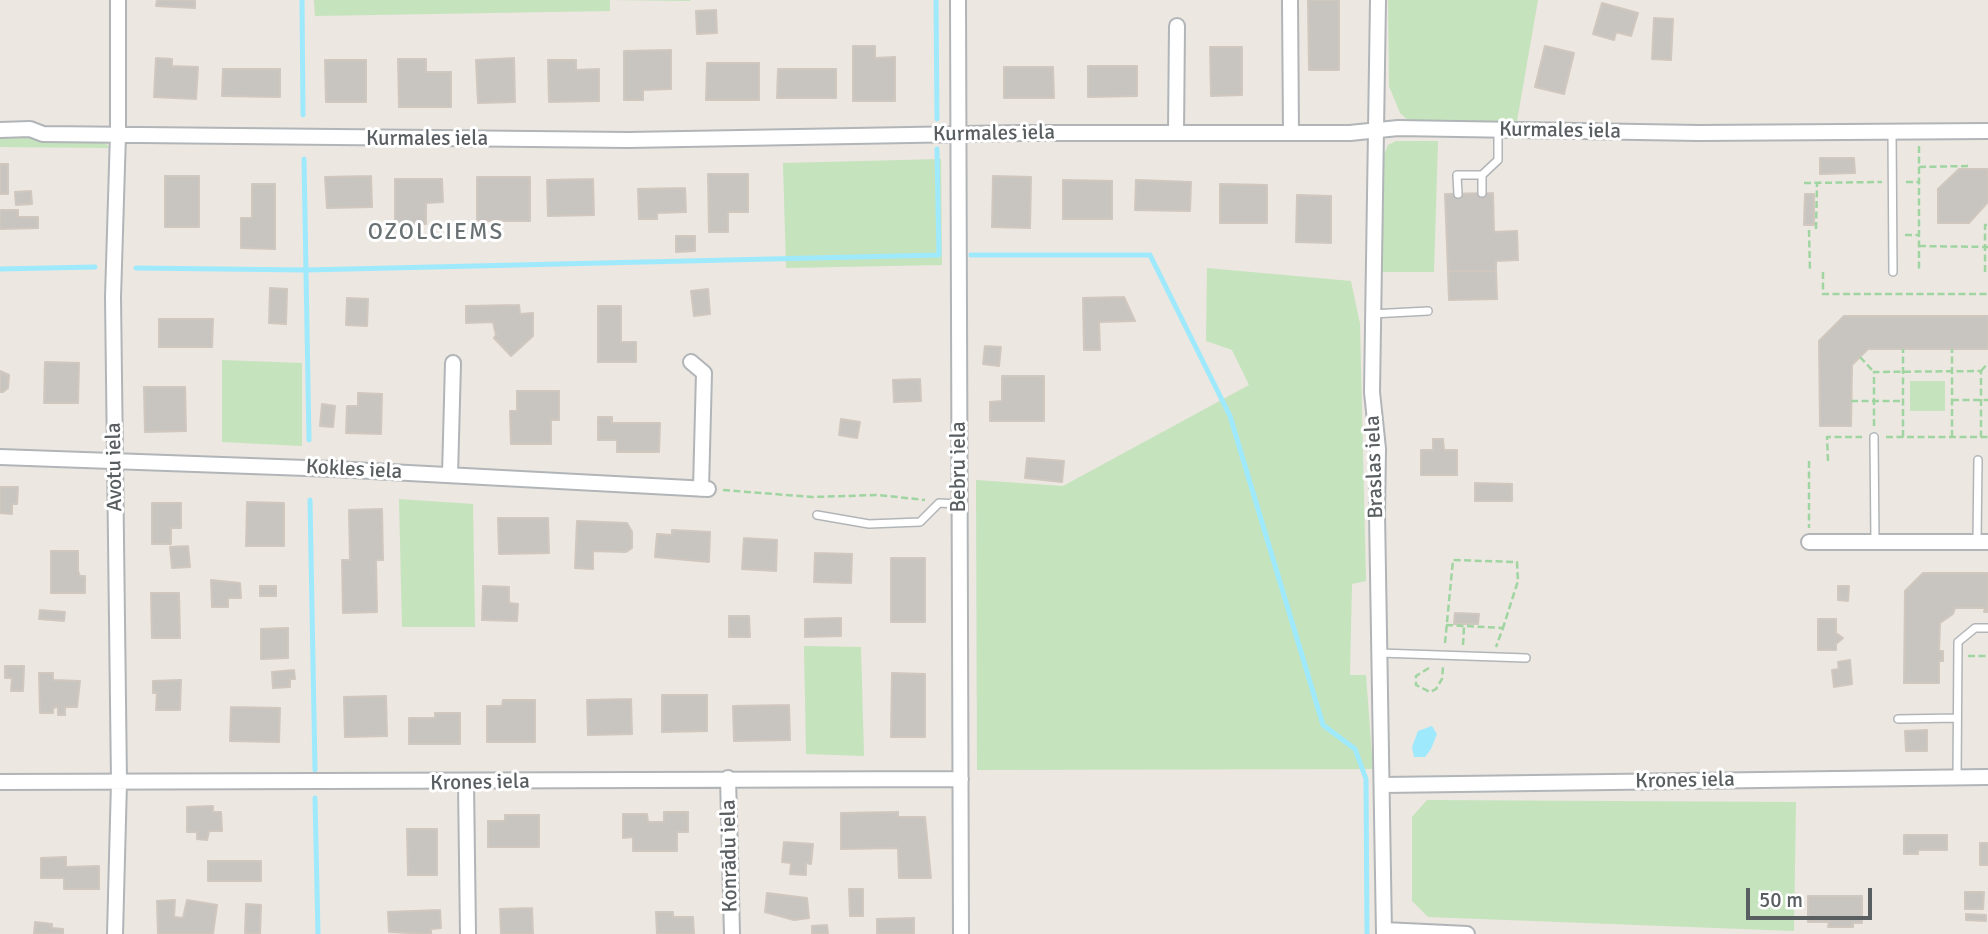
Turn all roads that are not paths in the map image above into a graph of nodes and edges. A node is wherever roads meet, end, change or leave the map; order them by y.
1 (118, 0) edge
2 (958, 0) edge
3 (1290, 0) edge
4 (1378, 0) edge
5 (1177, 26) dead end
6 (0, 130) edge
7 (1376, 130) junction
8 (1498, 130) junction
9 (1892, 131) junction
10 (1988, 131) edge
11 (1291, 132) junction
12 (1176, 133) junction
13 (118, 134) junction
14 (958, 134) junction
15 (1482, 175) junction
16 (1482, 193) dead end
17 (1458, 194) dead end
18 (1893, 272) dead end
19 (1428, 311) dead end
20 (1372, 314) junction
21 (691, 362) dead end
22 (453, 363) dead end
23 (1874, 437) road end
24 (0, 457) edge
25 (115, 460) junction
26 (1978, 460) dead end
27 (450, 475) junction
28 (958, 504) junction
29 (817, 515) dead end
30 (1809, 542) road end
31 (1875, 542) junction
32 (1982, 542) edge
33 (1988, 628) edge
34 (1380, 653) junction
35 (1526, 658) dead end
36 (1957, 718) junction
37 (1898, 719) dead end
38 (1957, 777) junction
39 (1988, 777) edge
40 (728, 778) junction
41 (961, 779) junction
42 (0, 782) edge
43 (119, 782) junction
44 (466, 783) junction
45 (1383, 785) junction
46 (1384, 932) edge
47 (115, 934) edge
48 (468, 934) edge
49 (732, 934) edge
50 (961, 934) edge
51 (1467, 934) edge

1 - 13 street, Avotu iela
2 - 14 street, Bebru iela
3 - 11 street
4 - 7 street, Braslas iela
5 - 12 street
6 - 13 street, Kurmales iela
7 - 8 street, Kurmales iela
7 - 11 street, Kurmales iela
7 - 20 street, Braslas iela
8 - 9 street, Kurmales iela
8 - 15 lane
9 - 10 street, Kurmales iela
9 - 18 lane
11 - 12 street, Kurmales iela
12 - 14 street, Kurmales iela
13 - 14 street, Kurmales iela
13 - 25 street, Avotu iela
14 - 28 street, Bebru iela
15 - 16 lane
15 - 17 lane
19 - 20 lane
20 - 34 street, Braslas iela
21 - 27 street, Kokles iela
22 - 27 street
23 - 31 lane
24 - 25 street, Kokles iela
25 - 27 street, Kokles iela
25 - 43 street, Avotu iela
26 - 32 lane
28 - 29 lane
28 - 41 street, Bebru iela
30 - 31 street
31 - 32 street
33 - 36 lane
34 - 35 lane
34 - 45 street, Braslas iela
36 - 37 lane
36 - 38 lane
38 - 39 street, Krones iela
38 - 45 street, Krones iela
40 - 41 street, Krones iela
40 - 44 street, Krones iela
40 - 49 street, Konrādu iela
41 - 50 street, Bebru iela
42 - 43 street, Krones iela
43 - 44 street, Krones iela
43 - 47 street, Avotu iela
44 - 48 street
45 - 46 street, Braslas iela
46 - 51 street

